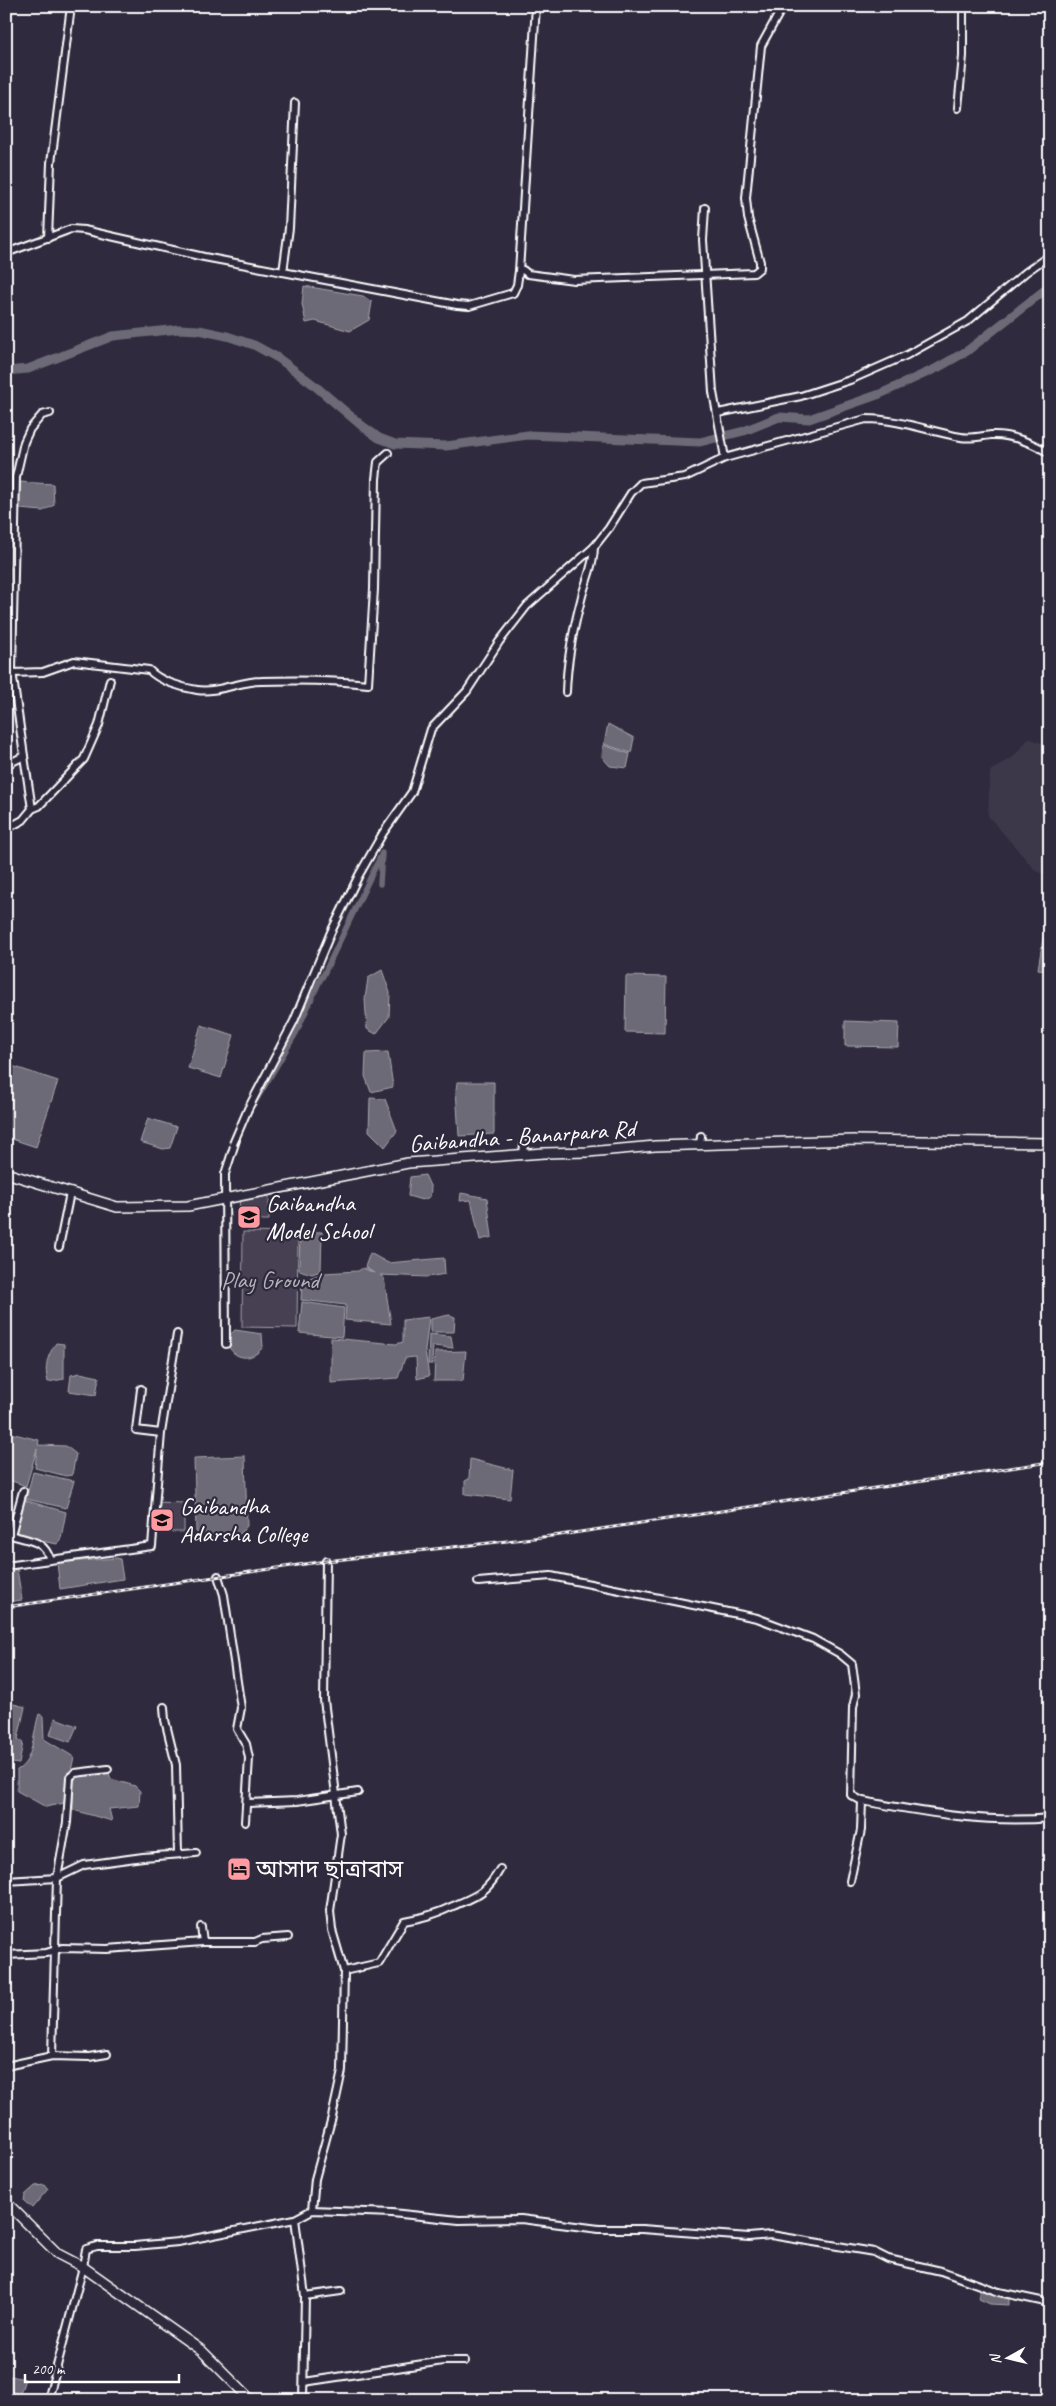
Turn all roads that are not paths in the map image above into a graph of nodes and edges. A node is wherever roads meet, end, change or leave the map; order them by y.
1 (71, 6) edge
2 (536, 6) edge
3 (783, 6) edge
4 (963, 6) edge
5 (295, 103) dead end
6 (958, 108) dead end
7 (705, 208) dead end
8 (48, 238) junction
9 (6, 253) edge
10 (1050, 255) edge
11 (519, 271) junction
12 (283, 272) junction
13 (705, 275) junction
14 (50, 413) dead end
15 (718, 417) junction
16 (388, 453) dead end
17 (1050, 454) edge
18 (725, 457) junction
19 (594, 547) junction
20 (12, 674) junction
21 (110, 680) dead end
22 (566, 692) dead end
23 (24, 756) junction
24 (6, 765) edge
25 (32, 808) junction
26 (6, 829) edge
27 (240, 1127) dead end
28 (524, 1144) dead end
29 (1050, 1144) edge
30 (523, 1154) junction
31 (6, 1173) edge
32 (70, 1193) junction
33 (226, 1199) junction
34 (60, 1247) dead end
35 (177, 1334) dead end
36 (226, 1344) dead end
37 (141, 1389) dead end
38 (161, 1433) junction
39 (23, 1491) dead end
40 (50, 1560) junction
41 (326, 1561) dead end
42 (6, 1566) edge
43 (218, 1576) dead end
44 (478, 1582) dead end
45 (164, 1707) dead end
46 (108, 1769) dead end
47 (358, 1792) dead end
48 (336, 1796) junction
49 (862, 1801) junction
50 (248, 1803) junction
51 (1050, 1818) edge
52 (245, 1822) dead end
53 (196, 1853) dead end
54 (178, 1854) junction
55 (500, 1869) dead end
56 (57, 1878) junction
57 (6, 1881) edge
58 (850, 1881) dead end
59 (201, 1927) dead end
60 (288, 1937) dead end
61 (203, 1942) junction
62 (54, 1950) junction
63 (6, 1955) edge
64 (344, 1971) junction
65 (107, 2054) dead end
66 (52, 2056) junction
67 (6, 2066) edge
68 (6, 2202) edge
69 (312, 2210) junction
70 (295, 2219) junction
71 (83, 2267) junction
72 (341, 2291) dead end
73 (305, 2296) junction
74 (1050, 2303) edge
75 (465, 2362) dead end
76 (304, 2382) junction
77 (48, 2400) edge
78 (250, 2400) edge
79 (303, 2400) edge

1 - 8 street
2 - 11 street
3 - 13 street
4 - 6 street
5 - 12 street
7 - 13 street
8 - 9 street
8 - 12 street
10 - 15 street
11 - 12 street
11 - 13 street
13 - 15 street
14 - 20 street
15 - 18 street
16 - 20 street
17 - 18 street
18 - 19 street
19 - 22 street
19 - 33 street, bridge
20 - 23 street
21 - 25 street
23 - 24 street
23 - 25 street
25 - 26 street
27 - 33 street
28 - 30 street
29 - 30 main road, Gaibandha - Banarpara Rd
30 - 33 main road, Gaibandha - Banarpara Rd
31 - 32 main road, Gaibandha - Banarpara Rd
32 - 33 main road, Gaibandha - Banarpara Rd
32 - 34 street
33 - 36 street
35 - 38 street
37 - 38 street
38 - 40 street
39 - 40 street
40 - 42 street
41 - 48 street
43 - 50 street
44 - 49 street
45 - 54 street
46 - 56 street
47 - 48 street
48 - 50 street
48 - 64 street
49 - 51 street
49 - 58 street
50 - 52 street
53 - 54 street
54 - 56 street
55 - 64 street
56 - 57 street
56 - 62 street
59 - 61 street
60 - 61 street
61 - 62 street
62 - 63 street
62 - 66 street
64 - 69 street
65 - 66 street
66 - 67 street
68 - 71 main road
69 - 70 street
69 - 74 street
70 - 71 street
70 - 73 street
71 - 77 street
71 - 78 main road
72 - 73 street
73 - 76 street
75 - 76 street
76 - 79 street

